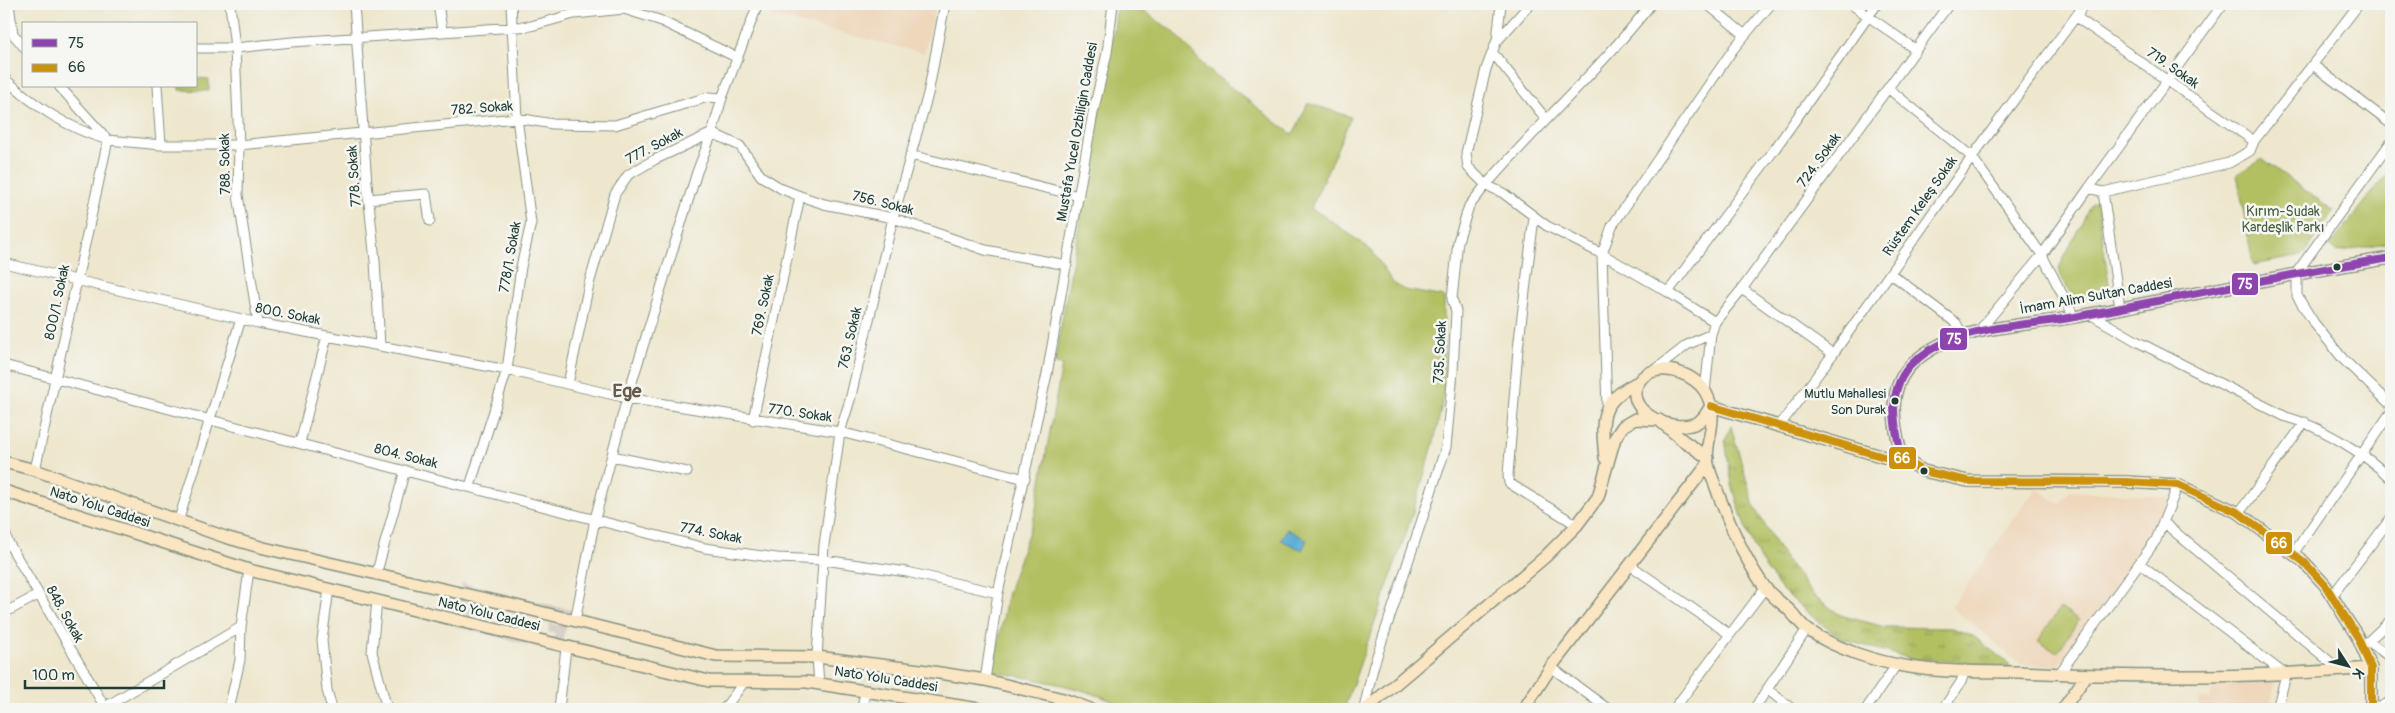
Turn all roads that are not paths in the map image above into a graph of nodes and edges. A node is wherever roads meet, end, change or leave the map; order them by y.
1 (9, 4) edge
2 (230, 4) edge
3 (354, 4) edge
4 (438, 4) edge
5 (511, 4) edge
6 (758, 4) edge
7 (945, 4) edge
8 (1112, 4) edge
9 (1501, 4) edge
10 (1530, 4) edge
11 (1652, 4) edge
12 (1707, 4) edge
13 (1771, 4) edge
14 (1851, 4) edge
15 (1877, 4) edge
16 (1949, 4) edge
17 (2084, 4) edge
18 (2223, 4) edge
19 (2360, 4) edge
20 (1869, 16) junction
21 (2076, 16) junction
22 (514, 26) junction
23 (442, 30) junction
24 (1745, 35) junction
25 (357, 37) junction
26 (1498, 40) junction
27 (22, 44) edge
28 (198, 48) edge
29 (235, 48) junction
30 (1916, 50) junction
31 (1493, 52) junction
32 (738, 58) junction
33 (2313, 65) junction
34 (4, 78) edge
35 (2166, 80) junction
36 (61, 88) edge
37 (156, 88) edge
38 (1888, 89) junction
39 (722, 98) junction
40 (517, 118) junction
41 (1546, 119) junction
42 (2391, 124) edge
43 (364, 132) junction
44 (712, 133) junction
45 (108, 140) junction
46 (2254, 141) junction
47 (2391, 142) edge
48 (161, 145) junction
49 (240, 145) junction
50 (910, 155) junction
51 (1972, 157) junction
52 (1486, 184) junction
53 (2089, 188) junction
54 (2103, 192) junction
55 (800, 196) junction
56 (1079, 196) junction
57 (368, 199) junction
58 (1534, 217) junction
59 (893, 218) junction
60 (430, 221) dead end
61 (1602, 254) junction
62 (2042, 255) junction
63 (2391, 258) edge
64 (4, 264) edge
65 (1067, 265) junction
66 (2297, 272) junction
67 (1890, 274) junction
68 (76, 281) junction
69 (1742, 289) junction
70 (1668, 292) junction
71 (2120, 308) junction
72 (2090, 314) junction
73 (2074, 317) junction
74 (241, 319) junction
75 (1715, 322) junction
76 (258, 323) junction
77 (1978, 332) junction
78 (1711, 334) junction
79 (327, 336) junction
80 (1963, 336) junction
81 (380, 346) junction
82 (1833, 354) junction
83 (4, 365) edge
84 (507, 370) junction
85 (1655, 370) junction
86 (55, 377) junction
87 (1638, 382) junction
88 (568, 384) junction
89 (1705, 392) junction
90 (627, 398) junction
91 (2391, 404) edge
92 (1711, 406) junction
93 (1607, 409) junction
94 (2391, 412) edge
95 (210, 420) junction
96 (753, 420) junction
97 (1659, 420) junction
98 (2305, 422) junction
99 (1780, 425) junction
100 (840, 432) junction
101 (300, 444) junction
102 (2361, 455) junction
103 (612, 456) junction
104 (1902, 458) junction
105 (1708, 461) junction
106 (4, 462) edge
107 (1606, 465) junction
108 (35, 470) junction
109 (405, 470) junction
110 (686, 472) dead end
111 (1025, 479) junction
112 (2391, 479) edge
113 (2178, 485) junction
114 (470, 486) junction
115 (4, 491) edge
116 (2239, 513) junction
117 (595, 518) junction
118 (2391, 518) edge
119 (179, 519) junction
120 (2163, 522) junction
121 (1577, 525) junction
122 (4, 529) edge
123 (2292, 554) junction
124 (824, 560) junction
125 (2139, 563) junction
126 (1630, 565) junction
127 (249, 570) junction
128 (376, 575) junction
129 (1765, 588) junction
130 (329, 589) junction
131 (998, 593) junction
132 (38, 595) junction
133 (2332, 596) junction
134 (377, 601) junction
135 (4, 613) edge
136 (2391, 620) edge
137 (575, 621) junction
138 (241, 627) junction
139 (1807, 629) junction
140 (1729, 634) junction
141 (2365, 644) junction
142 (566, 648) junction
143 (817, 657) junction
144 (2391, 658) edge
145 (1897, 664) junction
146 (1552, 667) junction
147 (2371, 668) junction
148 (1965, 670) junction
149 (2341, 671) junction
150 (2058, 674) junction
151 (2286, 675) junction
152 (2086, 676) junction
153 (985, 680) junction
154 (744, 682) junction
155 (819, 684) junction
156 (1767, 689) junction
157 (866, 691) junction
158 (2391, 701) edge
159 (105, 708) edge
160 (229, 709) edge
161 (332, 709) edge
162 (387, 709) edge
163 (559, 709) edge
164 (724, 709) edge
165 (861, 709) edge
166 (979, 709) edge
167 (1090, 709) edge
168 (1365, 709) edge
169 (1524, 709) edge
170 (1608, 709) edge
171 (1674, 709) edge
172 (1754, 709) edge
173 (1792, 709) edge
174 (1866, 709) edge
175 (1943, 709) edge
176 (2063, 709) edge
177 (2277, 709) edge
178 (2371, 709) edge
179 (2376, 709) edge

1 - 27 street
2 - 29 street, 788. Sokak
3 - 25 street, 778. Sokak
4 - 23 street
5 - 22 street, 778/1. Sokak
6 - 32 street
7 - 50 street, 763. Sokak
8 - 56 street, Mustafa Yucel Ozbiligin Caddesi
9 - 26 street
10 - 26 street
11 - 41 street, 735. Sokak
12 - 24 street
13 - 24 street
14 - 20 street
15 - 20 street
16 - 30 street, 724. Sokak
17 - 21 street, Rüstem Keleş Sokak
18 - 35 street
19 - 33 street
20 - 30 street
20 - 70 street
21 - 35 street, 719. Sokak
21 - 51 street, Rüstem Keleş Sokak
22 - 23 street
22 - 32 street
22 - 40 street, 778/1. Sokak
23 - 25 street
24 - 61 street
25 - 29 street
25 - 43 street, 778. Sokak
26 - 31 street
28 - 29 street
29 - 49 street, 788. Sokak
30 - 38 street, 724. Sokak
31 - 41 street
31 - 52 street
32 - 39 street
33 - 42 street
33 - 46 street
34 - 45 street, 782. Sokak
35 - 46 street, 719. Sokak
35 - 53 street
36 - 45 street
37 - 48 street
38 - 51 street
38 - 69 street, 724. Sokak
39 - 40 street, 782. Sokak
39 - 44 street
40 - 43 street, 782. Sokak
40 - 84 street, 778/1. Sokak
41 - 52 street, 735. Sokak
43 - 49 street, 782. Sokak
43 - 57 street, 778. Sokak
44 - 55 street, 756. Sokak
44 - 88 street, 777. Sokak
44 - 90 street
45 - 48 street, 782. Sokak
45 - 68 street, 800/1. Sokak
46 - 54 street
47 - 66 street
48 - 49 street, 782. Sokak
49 - 76 street, 788. Sokak
50 - 56 street
50 - 59 street, 763. Sokak
51 - 62 street
51 - 67 street, Rüstem Keleş Sokak
52 - 58 street
52 - 168 street, 735. Sokak
53 - 54 street
53 - 62 street
54 - 71 street
55 - 59 street, 756. Sokak
55 - 96 street, 769. Sokak
56 - 65 street, Mustafa Yucel Ozbiligin Caddesi
57 - 60 street
57 - 81 street, 778. Sokak
58 - 61 street
58 - 121 street
59 - 65 street, 756. Sokak
59 - 100 street, 763. Sokak
61 - 70 street
61 - 93 street
62 - 73 street
62 - 77 street
63 - 66 street, İmam Alim Sultan Caddesi
64 - 68 street, 800. Sokak
65 - 111 street, Mustafa Yucel Ozbiligin Caddesi
66 - 71 street, İmam Alim Sultan Caddesi
66 - 91 street
67 - 80 street
67 - 82 street, Rüstem Keleş Sokak
68 - 74 street, 800. Sokak
68 - 86 street, 800/1. Sokak
69 - 75 street, 724. Sokak
69 - 82 street
70 - 75 street
71 - 72 street, İmam Alim Sultan Caddesi
72 - 73 street, İmam Alim Sultan Caddesi
72 - 98 street
73 - 77 street, İmam Alim Sultan Caddesi
74 - 76 street, 800. Sokak
74 - 95 street
75 - 78 street, 724. Sokak
76 - 79 street, 800. Sokak
77 - 80 street, İmam Alim Sultan Caddesi
78 - 85 street
78 - 89 street, 724. Sokak
79 - 81 street, 800. Sokak
79 - 101 street
80 - 104 street, İmam Alim Sultan Caddesi
81 - 84 street, 800. Sokak
82 - 99 street, Rüstem Keleş Sokak
83 - 86 street, 804. Sokak
84 - 88 street, 800. Sokak
84 - 114 street, 778/1. Sokak
85 - 87 street
85 - 89 street
86 - 95 street, 804. Sokak
86 - 108 street, 800/1. Sokak
87 - 93 street
87 - 97 street
88 - 90 street, 770. Sokak
89 - 92 street
90 - 96 street, 770. Sokak
90 - 103 street
92 - 97 street
92 - 99 street
92 - 105 street
93 - 107 street
94 - 102 street
95 - 101 street, 804. Sokak
95 - 119 street
96 - 100 street, 770. Sokak
97 - 105 street
97 - 107 street
98 - 102 street
98 - 116 street
99 - 104 street
100 - 111 street, 770. Sokak
100 - 124 street, 763. Sokak
101 - 109 street, 804. Sokak
102 - 112 street
102 - 123 street
103 - 110 street
103 - 117 street
104 - 113 street
105 - 126 street
105 - 129 street
106 - 108 street
107 - 121 street
108 - 119 street
109 - 114 street, 804. Sokak
109 - 128 street
111 - 131 street, Mustafa Yucel Ozbiligin Caddesi
113 - 116 street
113 - 120 street
114 - 117 street, 804. Sokak
115 - 127 street, Nato Yolu Caddesi
116 - 123 street
117 - 124 street, 774. Sokak
117 - 137 street
118 - 133 street
119 - 128 street
120 - 125 street
120 - 149 street
121 - 168 street
122 - 132 street, 848. Sokak
123 - 133 street
124 - 131 street, 774. Sokak
124 - 143 street, 763. Sokak
125 - 150 street
125 - 151 street
126 - 140 street
126 - 146 street
127 - 130 street, Nato Yolu Caddesi
127 - 138 street
128 - 137 street
129 - 139 street
129 - 140 street
130 - 134 street, Nato Yolu Caddesi
130 - 161 street
131 - 153 street, Mustafa Yucel Ozbiligin Caddesi
132 - 135 street
132 - 159 street, 848. Sokak
133 - 141 street
134 - 142 street, Nato Yolu Caddesi
134 - 162 street
136 - 141 street
137 - 143 street
138 - 159 street
138 - 160 street
139 - 145 street
139 - 156 street
140 - 171 street
141 - 144 street
141 - 147 street
142 - 154 street, Nato Yolu Caddesi
142 - 163 street
143 - 153 street
143 - 155 street, 763. Sokak
145 - 148 street
145 - 174 street
146 - 169 street
146 - 170 street
147 - 149 street
147 - 178 street
148 - 150 street
148 - 175 street
149 - 151 street
150 - 152 street
151 - 152 street
151 - 177 street
152 - 176 street
153 - 167 street
154 - 155 street, Nato Yolu Caddesi
154 - 164 street
155 - 157 street, Nato Yolu Caddesi
156 - 172 street
156 - 173 street
157 - 165 street
157 - 166 street, Nato Yolu Caddesi
158 - 179 street

